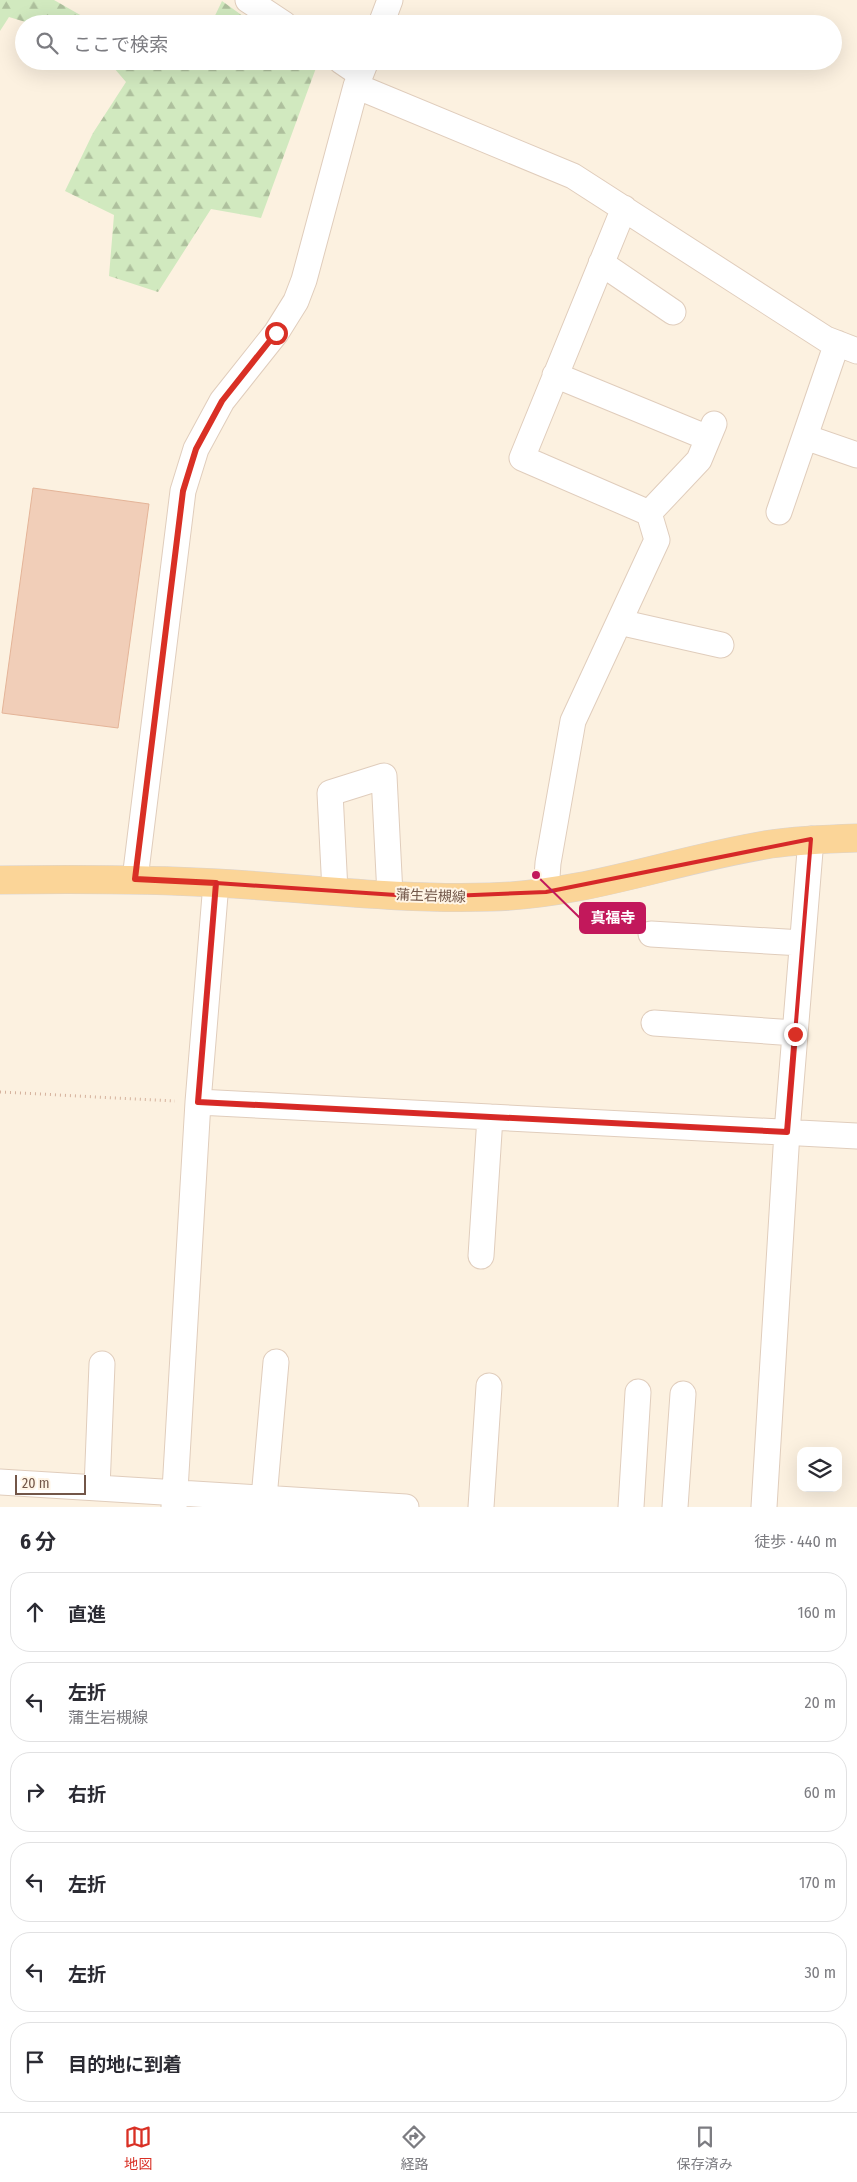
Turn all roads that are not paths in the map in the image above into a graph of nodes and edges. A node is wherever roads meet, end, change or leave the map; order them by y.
1 (248, 0) edge
2 (390, 0) edge
3 (270, 15) edge
4 (384, 15) edge
5 (356, 71) edge
6 (624, 208) junction
7 (601, 263) junction
8 (673, 312) dead end
9 (847, 347) edge
10 (556, 375) junction
11 (805, 437) junction
12 (857, 455) edge
13 (779, 512) dead end
14 (649, 513) junction
15 (619, 622) junction
16 (721, 645) dead end
17 (857, 838) edge
18 (811, 839) junction
19 (135, 879) junction
20 (0, 880) edge
21 (216, 883) junction
22 (335, 891) junction
23 (546, 892) junction
24 (390, 894) junction
25 (651, 934) dead end
26 (802, 944) junction
27 (654, 1023) dead end
28 (795, 1034) junction
29 (198, 1102) junction
30 (490, 1117) junction
31 (787, 1132) junction
32 (857, 1136) edge
33 (481, 1256) dead end
34 (276, 1362) dead end
35 (102, 1364) dead end
36 (489, 1386) dead end
37 (638, 1392) dead end
38 (683, 1394) dead end
39 (0, 1482) edge
40 (97, 1488) junction
41 (45, 1496) edge
42 (175, 1500) edge
43 (259, 1501) edge
44 (342, 1505) edge
45 (403, 1507) edge
46 (481, 1507) edge
47 (631, 1507) edge
48 (675, 1507) edge
49 (764, 1507) edge

1 - 3 street
2 - 4 street
5 - 6 street
5 - 19 street
6 - 7 street
6 - 9 street
7 - 8 street
7 - 10 street
9 - 11 street
10 - 14 street
10 - 14 street
11 - 12 street
11 - 13 street
14 - 15 street
15 - 16 street
15 - 23 street
17 - 18 main road, 蒲生岩槻線
18 - 23 main road, 蒲生岩槻線
18 - 26 street
19 - 20 main road, 蒲生岩槻線
19 - 21 main road, 蒲生岩槻線
21 - 22 main road, 蒲生岩槻線
21 - 29 street
22 - 24 main road, 蒲生岩槻線
22 - 24 street
23 - 24 main road, 蒲生岩槻線
25 - 26 street
26 - 28 street
27 - 28 street
28 - 31 street
29 - 30 street
29 - 42 street
30 - 31 street
30 - 33 street
31 - 32 street
31 - 49 street
34 - 43 street
35 - 40 street
36 - 46 street
37 - 47 street
38 - 48 street
39 - 41 street
40 - 41 street
40 - 42 street
42 - 43 street
43 - 44 street
44 - 45 street

